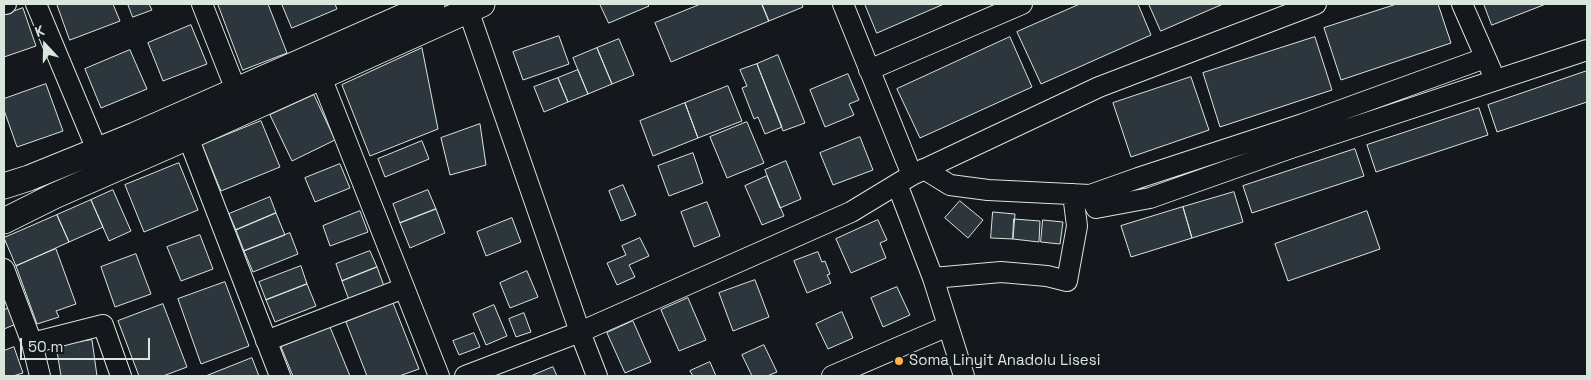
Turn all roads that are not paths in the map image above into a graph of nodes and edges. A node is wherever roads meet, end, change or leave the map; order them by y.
1 (36, 4) edge
2 (202, 4) edge
3 (432, 4) edge
4 (843, 4) edge
5 (1022, 4) edge
6 (1316, 4) edge
7 (1462, 4) edge
8 (472, 6) edge
9 (1587, 50) edge
10 (1485, 58) junction
11 (869, 70) junction
12 (321, 77) junction
13 (1496, 81) junction
14 (236, 90) junction
15 (188, 137) junction
16 (97, 150) junction
17 (911, 176) junction
18 (4, 186) edge
19 (1081, 195) junction
20 (4, 221) edge
21 (4, 269) edge
22 (933, 278) junction
23 (404, 288) junction
24 (948, 326) junction
25 (580, 332) junction
26 (266, 342) junction
27 (32, 343) junction
28 (40, 376) edge
29 (121, 376) edge
30 (280, 376) edge
31 (439, 376) edge
32 (465, 376) edge
33 (597, 376) edge
34 (832, 376) edge
35 (964, 376) edge

1 - 16 street
2 - 14 street
3 - 14 main road
4 - 11 street
5 - 11 street
6 - 17 street
7 - 10 street
8 - 12 main road
8 - 25 street
9 - 13 street
10 - 13 street
10 - 19 street
11 - 17 street
12 - 15 main road
12 - 23 street
13 - 19 street
14 - 16 main road
15 - 20 main road
15 - 26 street
16 - 18 main road
17 - 19 street
17 - 22 street
17 - 25 street
19 - 22 street
21 - 27 street
22 - 24 street
23 - 26 street
23 - 31 street
24 - 34 street
24 - 35 street
25 - 32 street
25 - 33 street
26 - 30 street
27 - 28 street
27 - 29 street

